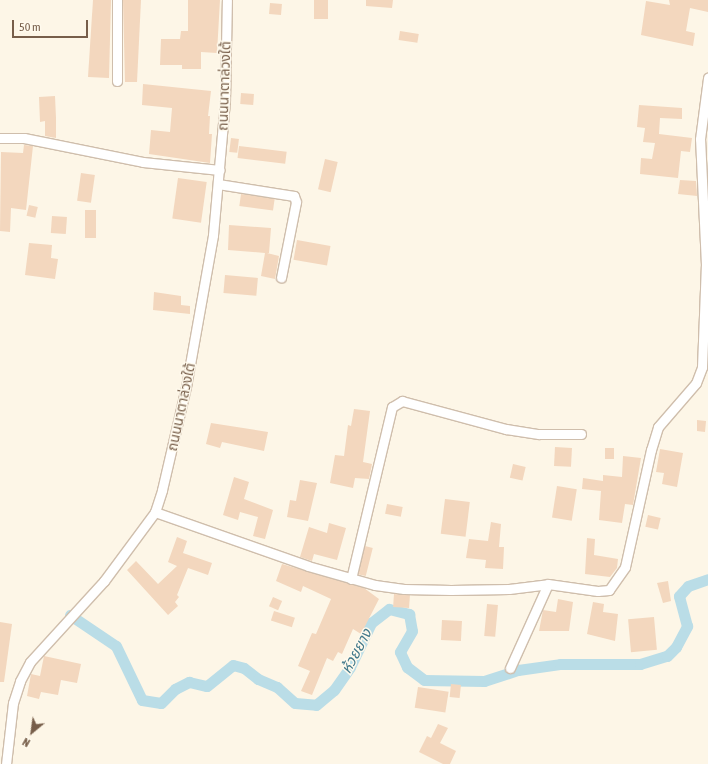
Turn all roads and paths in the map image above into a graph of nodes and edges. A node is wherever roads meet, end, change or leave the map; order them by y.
1 (118, 0) edge
2 (227, 0) edge
3 (708, 78) edge
4 (117, 81) dead end
5 (0, 138) edge
6 (220, 170) junction
7 (218, 184) junction
8 (281, 278) dead end
9 (704, 376) edge
10 (581, 434) dead end
11 (155, 512) junction
12 (351, 578) junction
13 (548, 584) junction
14 (510, 668) dead end
15 (6, 764) edge

1 - 4 street
2 - 6 street, ถนนนาตาล่วงใต้
3 - 9 street
5 - 6 street
6 - 7 street, ถนนนาตาล่วงใต้
7 - 8 street
7 - 11 street, ถนนนาตาล่วงใต้
9 - 13 street
10 - 12 street
11 - 12 street
11 - 15 street, ถนนนาตาล่วงใต้
12 - 13 street
13 - 14 street

